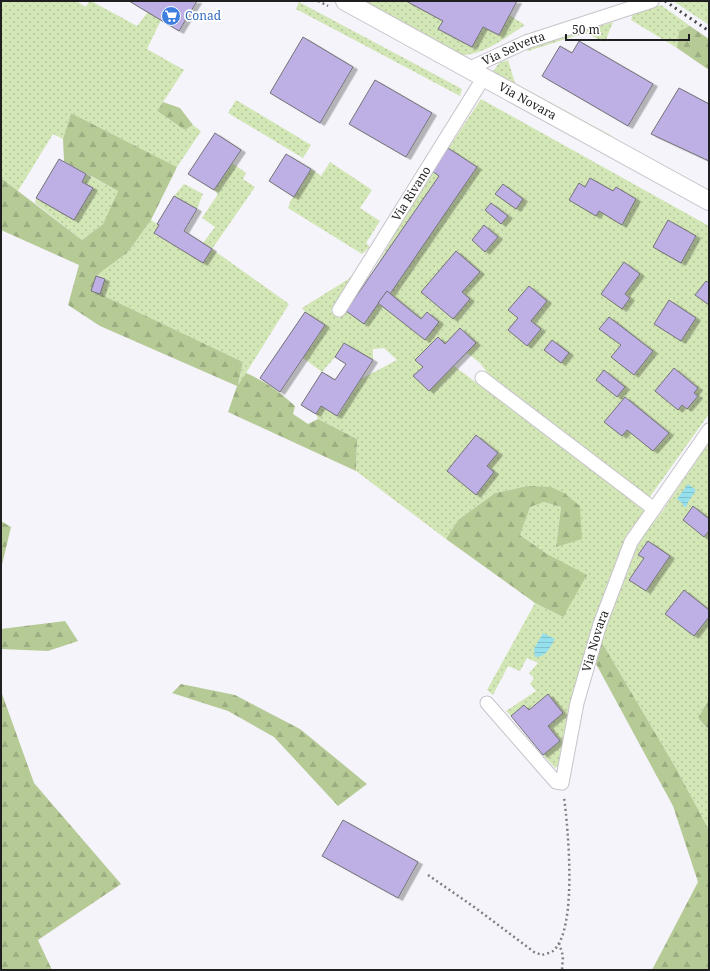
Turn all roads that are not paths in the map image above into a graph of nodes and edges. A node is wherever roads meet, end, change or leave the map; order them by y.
1 (345, 1) edge
2 (652, 1) edge
3 (468, 69) junction
4 (484, 77) junction
5 (709, 201) edge
6 (339, 310) dead end
7 (482, 378) dead end
8 (709, 430) edge
9 (654, 509) junction
10 (487, 703) dead end

1 - 3 main road, Via Novara
2 - 3 street, Via Selvetta
3 - 4 main road, Via Novara
4 - 5 main road, Via Novara
4 - 6 street, Via Rivano
7 - 9 street
8 - 9 street, Via Novara
9 - 10 street, Via Novara

